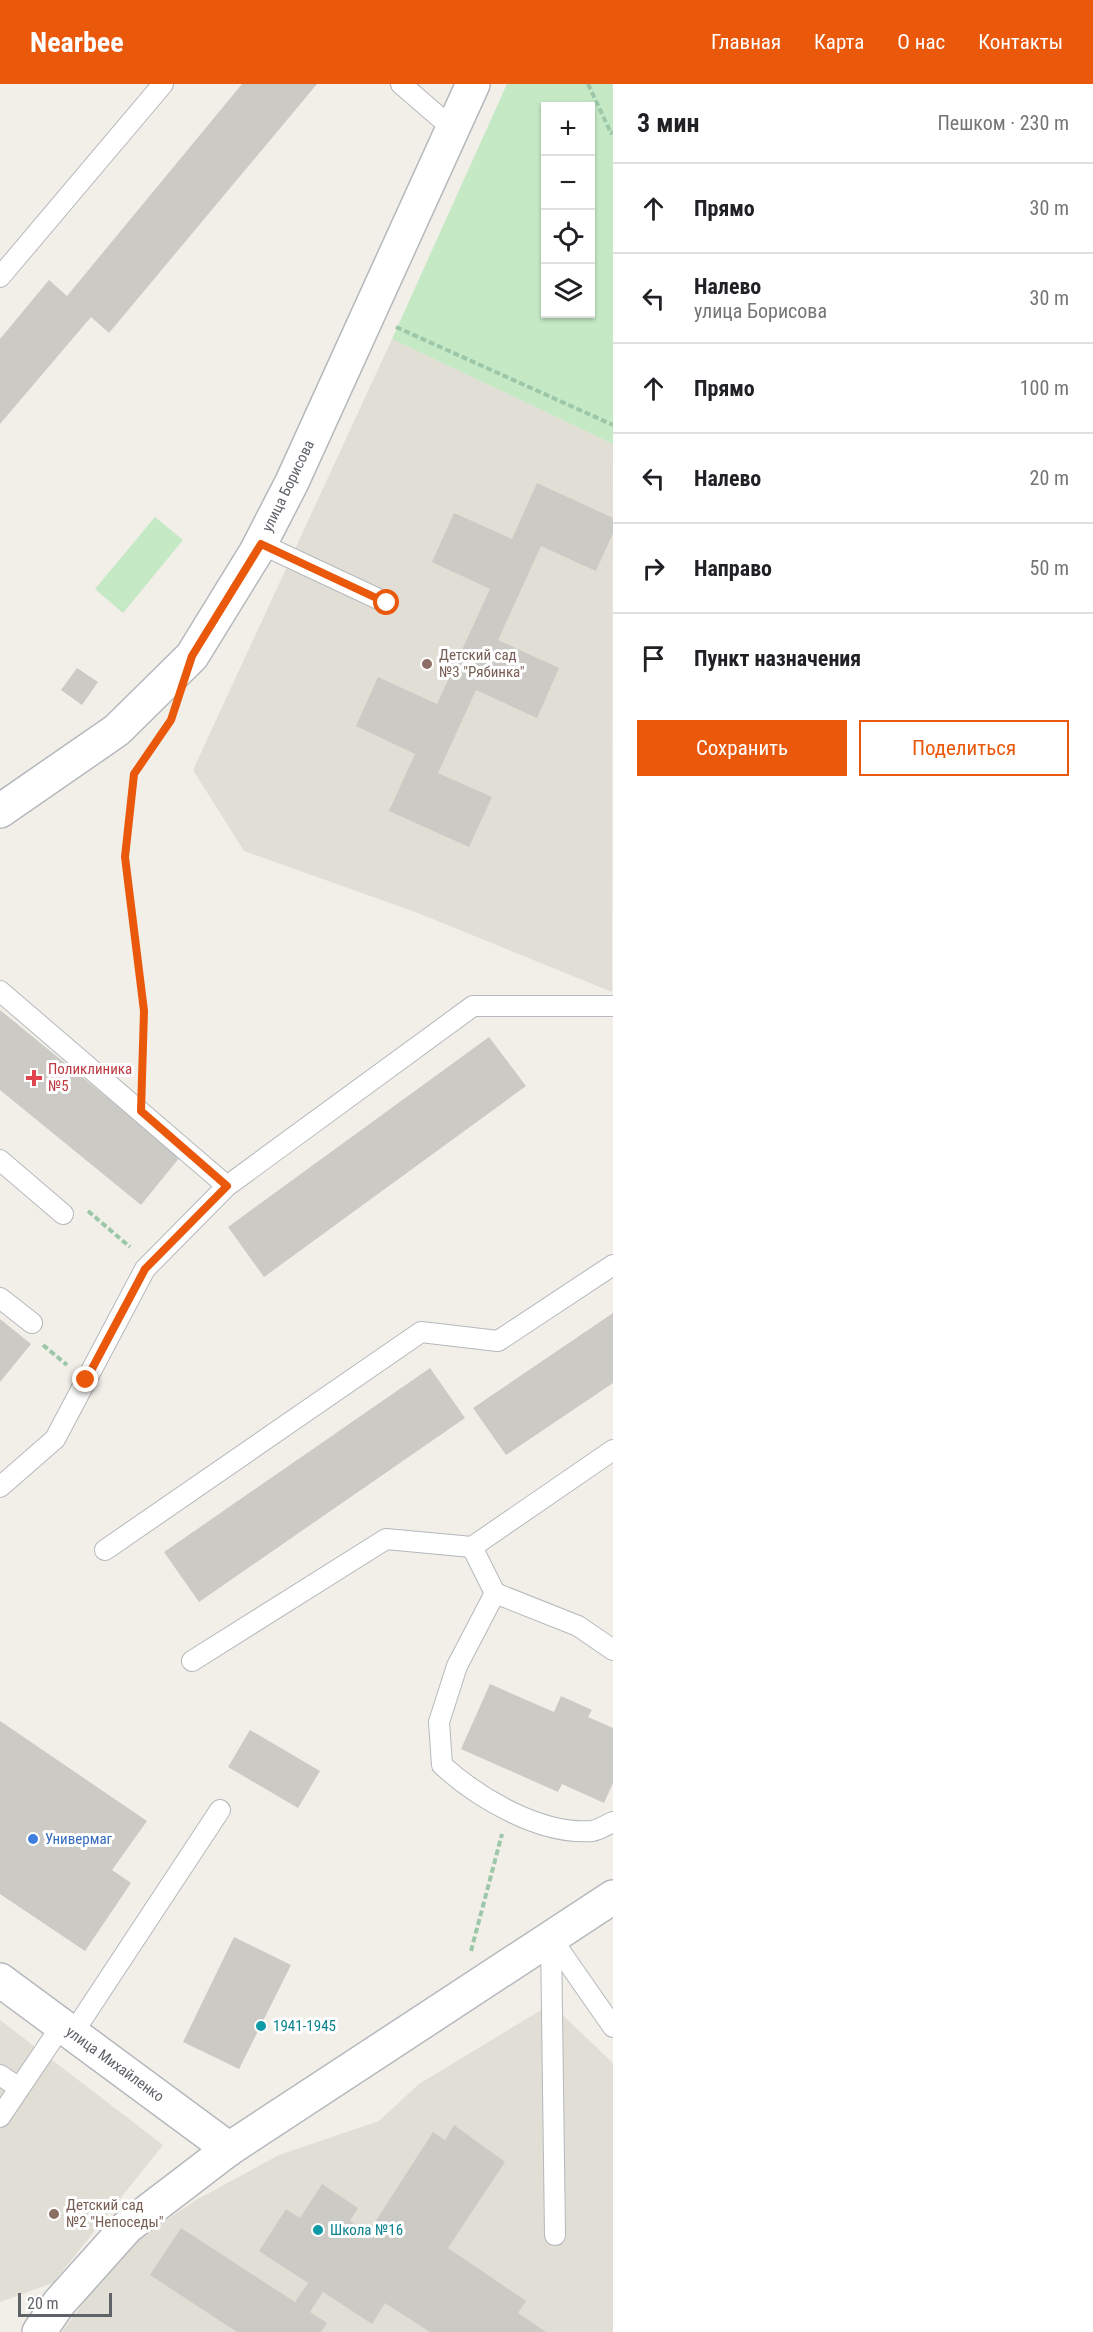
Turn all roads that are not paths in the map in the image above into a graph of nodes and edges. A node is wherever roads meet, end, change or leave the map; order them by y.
1 (163, 84) edge
2 (401, 84) edge
3 (474, 84) edge
4 (453, 129) junction
5 (0, 277) edge
6 (261, 544) junction
7 (387, 603) dead end
8 (0, 811) edge
9 (0, 991) edge
10 (613, 1006) edge
11 (0, 1160) edge
12 (227, 1186) junction
13 (63, 1214) dead end
14 (613, 1265) edge
15 (0, 1298) edge
16 (32, 1323) dead end
17 (613, 1450) edge
18 (0, 1487) edge
19 (472, 1547) junction
20 (105, 1550) dead end
21 (495, 1593) junction
22 (613, 1650) edge
23 (192, 1661) dead end
24 (220, 1810) dead end
25 (613, 1822) edge
26 (613, 1897) edge
27 (550, 1938) junction
28 (0, 1980) edge
29 (612, 2022) edge
30 (68, 2029) junction
31 (0, 2075) edge
32 (19, 2088) junction
33 (0, 2117) edge
34 (229, 2149) junction
35 (555, 2235) dead end
36 (39, 2332) edge

1 - 5 lane
2 - 4 lane
3 - 4 street, улица Борисова
4 - 6 street, улица Борисова
6 - 7 lane
6 - 8 street, улица Борисова
9 - 12 lane
10 - 12 lane
11 - 13 lane
12 - 18 lane
14 - 20 lane
15 - 16 lane
17 - 19 lane
19 - 21 lane
19 - 23 lane
21 - 22 lane
21 - 25 lane
24 - 30 lane
26 - 27 street
27 - 29 lane
27 - 34 street
27 - 35 lane
28 - 30 street, улица Михайленко
30 - 32 lane
30 - 34 street, улица Михайленко
31 - 32 lane
32 - 33 lane
34 - 36 street

